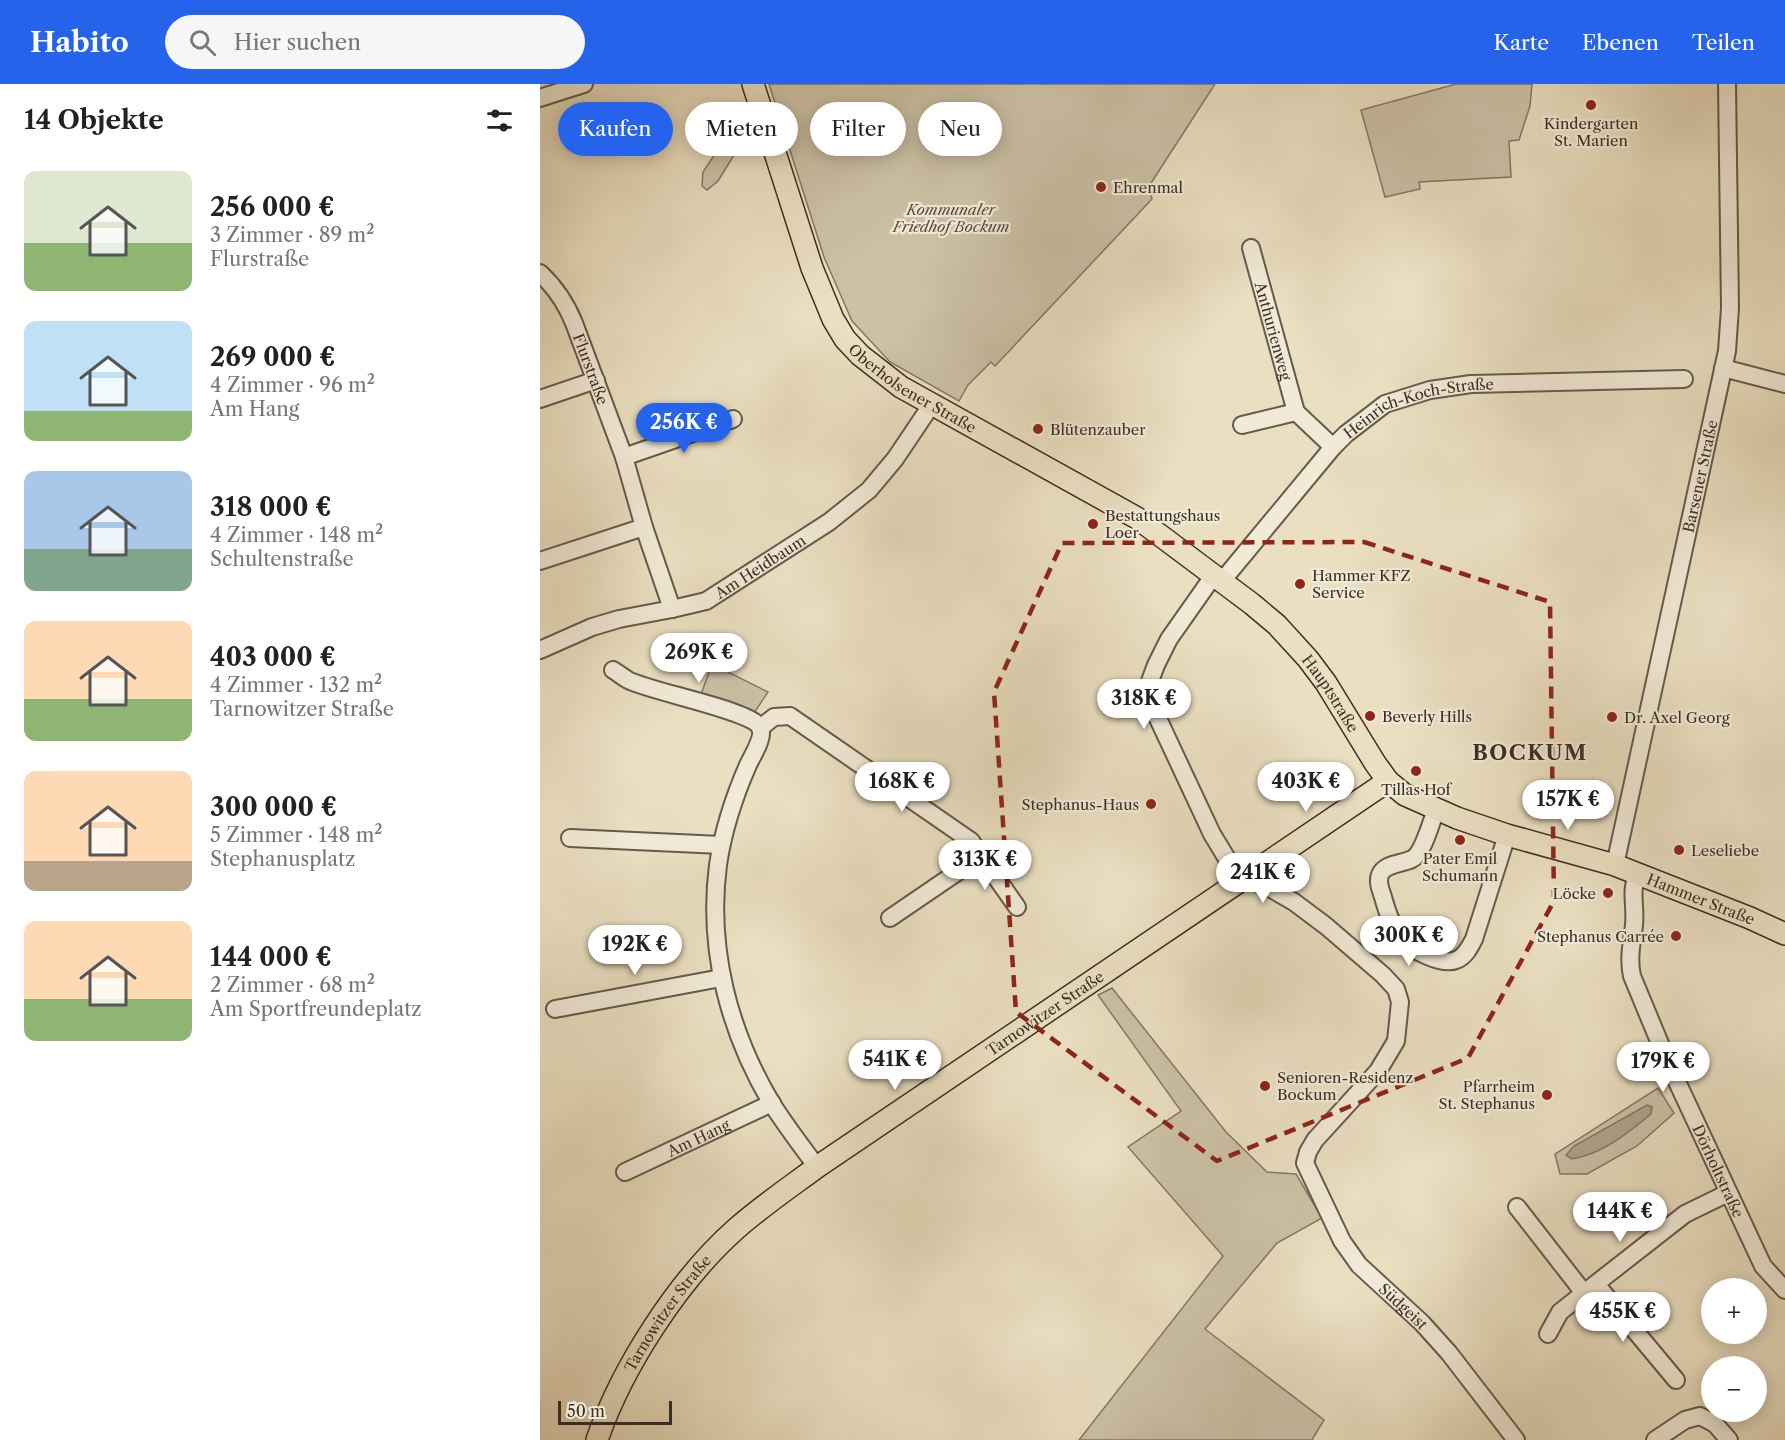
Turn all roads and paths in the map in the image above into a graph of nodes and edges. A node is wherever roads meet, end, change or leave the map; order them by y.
1 (584, 84) edge
2 (753, 84) edge
3 (1727, 84) edge
4 (540, 98) edge
5 (1251, 248) dead end
6 (540, 273) edge
7 (1723, 368) junction
8 (1684, 379) dead end
9 (596, 380) junction
10 (1785, 384) edge
11 (540, 399) edge
12 (932, 404) junction
13 (1296, 412) junction
14 (733, 419) dead end
15 (1242, 425) dead end
16 (1333, 447) junction
17 (624, 457) junction
18 (644, 528) junction
19 (540, 561) edge
20 (1218, 578) junction
21 (672, 609) junction
22 (540, 650) edge
23 (613, 670) dead end
24 (760, 728) junction
25 (1388, 781) junction
26 (1436, 810) junction
27 (1507, 835) junction
28 (570, 838) dead end
29 (721, 844) junction
30 (981, 856) junction
31 (1615, 865) junction
32 (1637, 874) junction
33 (1245, 878) junction
34 (1017, 907) dead end
35 (890, 918) dead end
36 (1785, 934) edge
37 (721, 978) junction
38 (555, 1009) dead end
39 (772, 1103) junction
40 (817, 1167) junction
41 (625, 1172) dead end
42 (1728, 1193) junction
43 (1517, 1207) dead end
44 (1590, 1289) junction
45 (1785, 1290) edge
46 (1548, 1334) dead end
47 (1676, 1380) dead end
48 (597, 1440) edge
49 (1516, 1440) edge
50 (1655, 1440) edge
51 (1729, 1440) edge

1 - 4 street
2 - 12 main road, Oberholsener Straße
3 - 7 street, Barsener Straße
5 - 13 street, Anthurienweg
6 - 9 street, Flurstraße
7 - 10 street
7 - 31 street, Barsener Straße
8 - 16 street, Heinrich-Koch-Straße
9 - 11 street
9 - 17 street, Flurstraße
12 - 20 main road, Oberholsener Straße
12 - 21 street, Am Heidbaum
13 - 15 street
13 - 16 street
14 - 17 street
16 - 20 street, Heinrich-Koch-Straße
17 - 18 street, Flurstraße
18 - 19 street
18 - 21 street, Flurstraße
20 - 25 main road, Hauptstraße
20 - 33 street, Heinrich-Koch-Straße
21 - 22 street, Am Heidbaum
23 - 24 street
24 - 29 street
24 - 30 street
25 - 26 main road, Hauptstraße
25 - 33 main road, Tarnowitzer Straße
26 - 27 main road, Hauptstraße
26 - 27 street
27 - 31 main road, Hauptstraße
28 - 29 street
29 - 37 street
30 - 34 street
30 - 35 street
31 - 32 main road, Hammer Straße
32 - 36 main road, Hammer Straße
32 - 42 street, Dörholtstraße
33 - 40 main road, Tarnowitzer Straße
33 - 49 street, Südgeist
37 - 38 street
37 - 39 street
39 - 40 street
39 - 41 street, Am Hang
40 - 48 main road, Tarnowitzer Straße
42 - 44 street
42 - 45 street, Dörholtstraße
43 - 44 street
44 - 46 street
44 - 47 street
50 - 51 street

